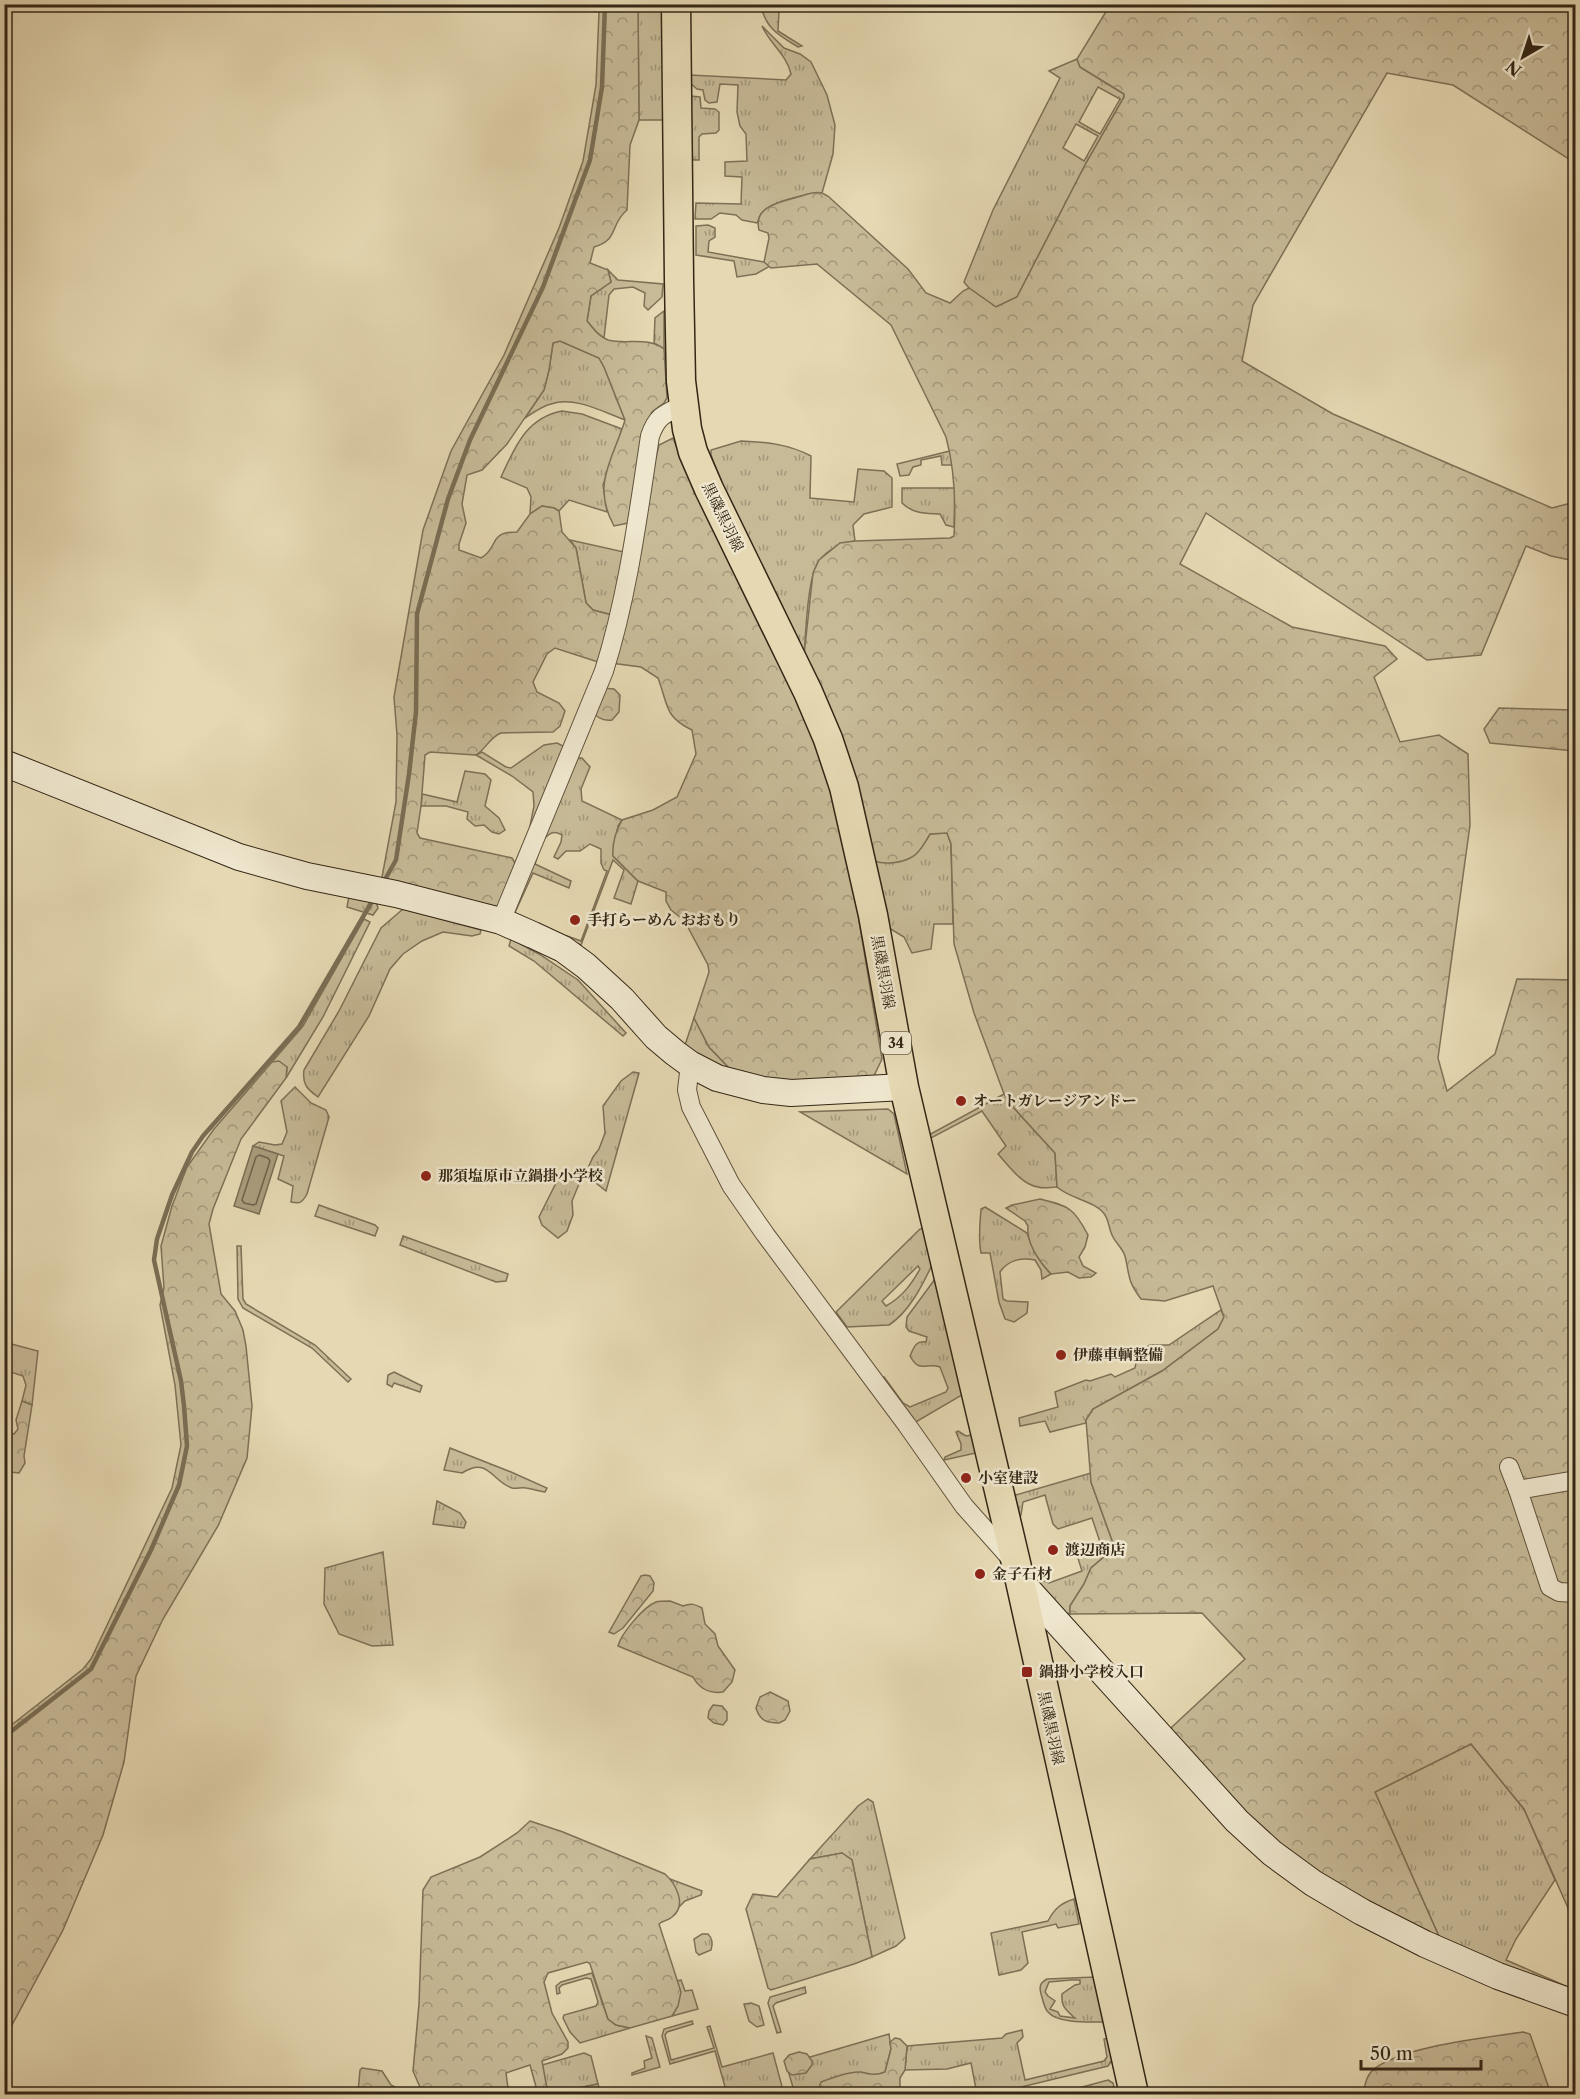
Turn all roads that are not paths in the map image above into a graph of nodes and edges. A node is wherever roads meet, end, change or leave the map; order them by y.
1 (676, 4) edge
2 (683, 405) junction
3 (4, 763) edge
4 (501, 921) junction
5 (690, 1064) junction
6 (904, 1088) junction
7 (1509, 1467) dead end
8 (1575, 1480) edge
9 (1518, 1490) junction
10 (1018, 1572) junction
11 (1575, 1593) edge
12 (1575, 2004) edge
13 (1134, 2094) edge

1 - 2 main road, 黒磯黒羽線 / 34
2 - 4 street
2 - 6 main road, 黒磯黒羽線 / 34
3 - 4 street
4 - 5 street
5 - 6 street
5 - 10 street
6 - 10 main road, 黒磯黒羽線 / 34
7 - 9 street
8 - 9 street
9 - 11 street
10 - 12 street
10 - 13 main road, 黒磯黒羽線 / 34

